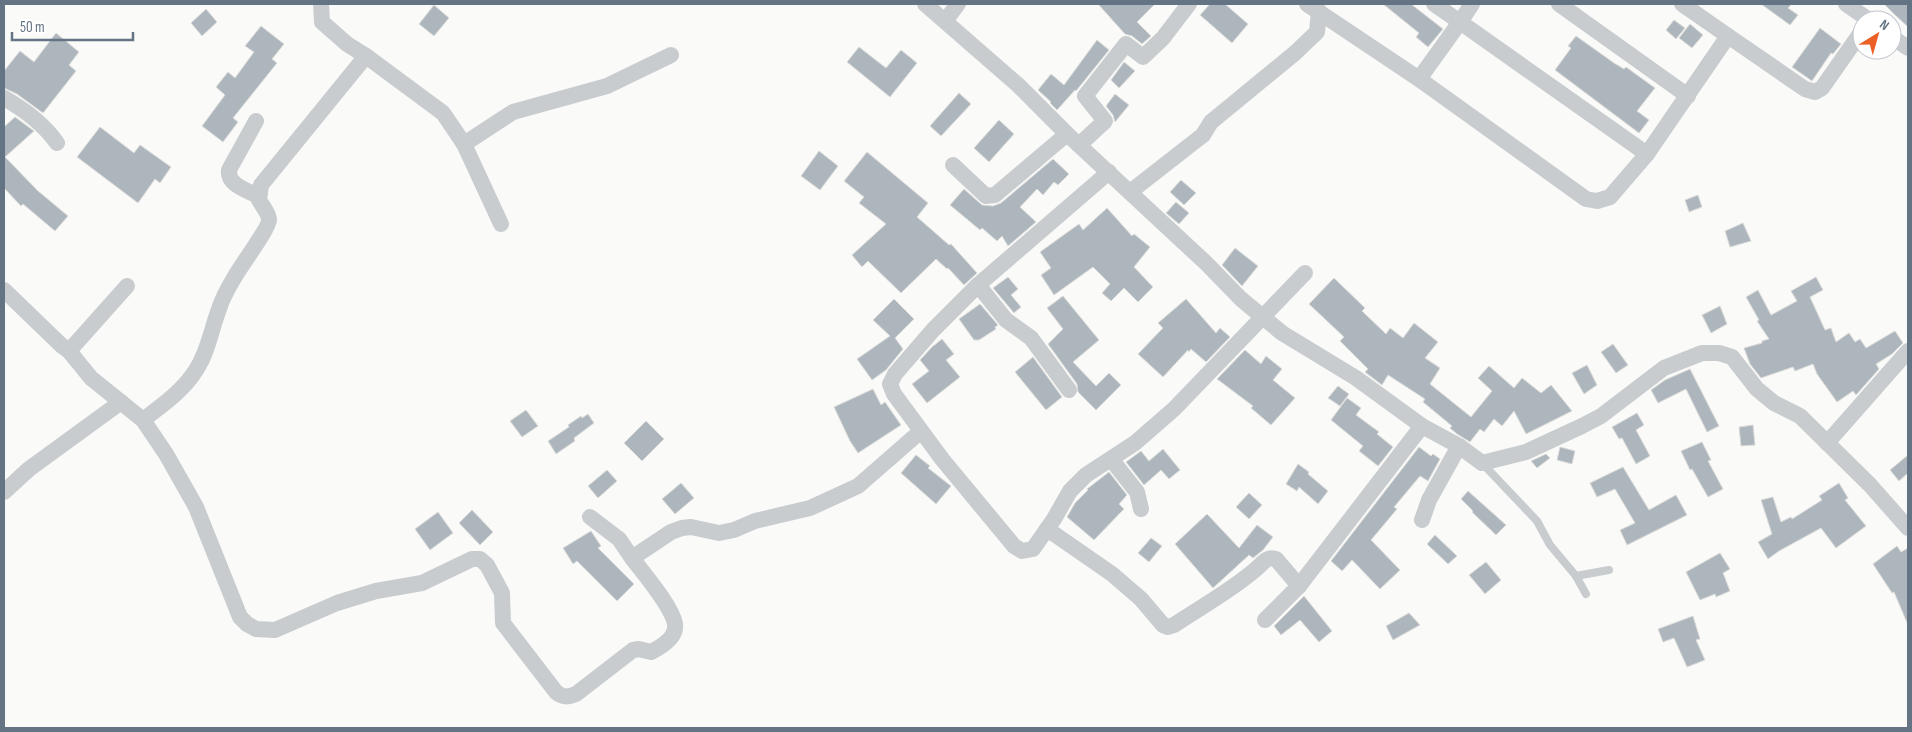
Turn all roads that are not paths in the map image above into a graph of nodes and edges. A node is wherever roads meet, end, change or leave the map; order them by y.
1 (321, 4) edge
2 (925, 4) edge
3 (958, 4) edge
4 (1189, 4) edge
5 (1434, 4) edge
6 (1472, 4) edge
7 (1559, 4) edge
8 (1682, 4) edge
9 (1313, 8) edge
10 (945, 21) junction
11 (1460, 22) junction
12 (1728, 36) junction
13 (1852, 46) edge
14 (671, 55) dead end
15 (366, 56) junction
16 (1419, 80) junction
17 (1688, 96) junction
18 (4, 98) edge
19 (256, 121) dead end
20 (1073, 140) junction
21 (57, 143) dead end
22 (464, 144) junction
23 (1647, 154) junction
24 (953, 165) dead end
25 (1109, 172) junction
26 (1130, 192) junction
27 (258, 196) junction
28 (501, 224) dead end
29 (1305, 274) dead end
30 (978, 285) junction
31 (127, 286) dead end
32 (4, 290) edge
33 (1264, 318) junction
34 (69, 351) junction
35 (1908, 351) edge
36 (1069, 390) dead end
37 (121, 402) junction
38 (143, 420) junction
39 (1422, 426) junction
40 (921, 431) junction
41 (1827, 442) junction
42 (1459, 446) junction
43 (1111, 459) junction
44 (1482, 463) junction
45 (4, 492) edge
46 (1141, 509) dead end
47 (590, 517) dead end
48 (1422, 520) dead end
49 (1908, 528) edge
50 (1047, 529) junction
51 (632, 558) junction
52 (1609, 570) dead end
53 (1576, 576) junction
54 (1299, 586) junction
55 (1586, 594) dead end
56 (1265, 620) dead end

1 - 15 street
2 - 10 street
3 - 10 street
4 - 20 street
5 - 11 street
6 - 11 street
7 - 17 street
8 - 12 street
9 - 16 street
9 - 26 street
10 - 20 street
11 - 16 street
11 - 23 street
12 - 13 street
12 - 17 street
14 - 22 street
15 - 22 street
15 - 27 street
16 - 23 street
17 - 23 street
18 - 21 street
19 - 27 street
20 - 24 street
20 - 25 street
22 - 28 street
25 - 26 street
25 - 30 street
26 - 33 street
27 - 38 street
29 - 33 street
30 - 36 street
30 - 40 street
31 - 34 street
32 - 34 street
33 - 39 street
33 - 43 street
34 - 37 street
35 - 41 street
37 - 38 street
37 - 45 street
38 - 51 street
39 - 42 street
39 - 54 street
40 - 50 street
40 - 51 street
41 - 44 street
41 - 49 street
42 - 44 street
42 - 48 street
43 - 46 street
43 - 50 street
44 - 53 lane
47 - 51 street
50 - 54 street
52 - 53 lane
53 - 55 lane
54 - 56 street

